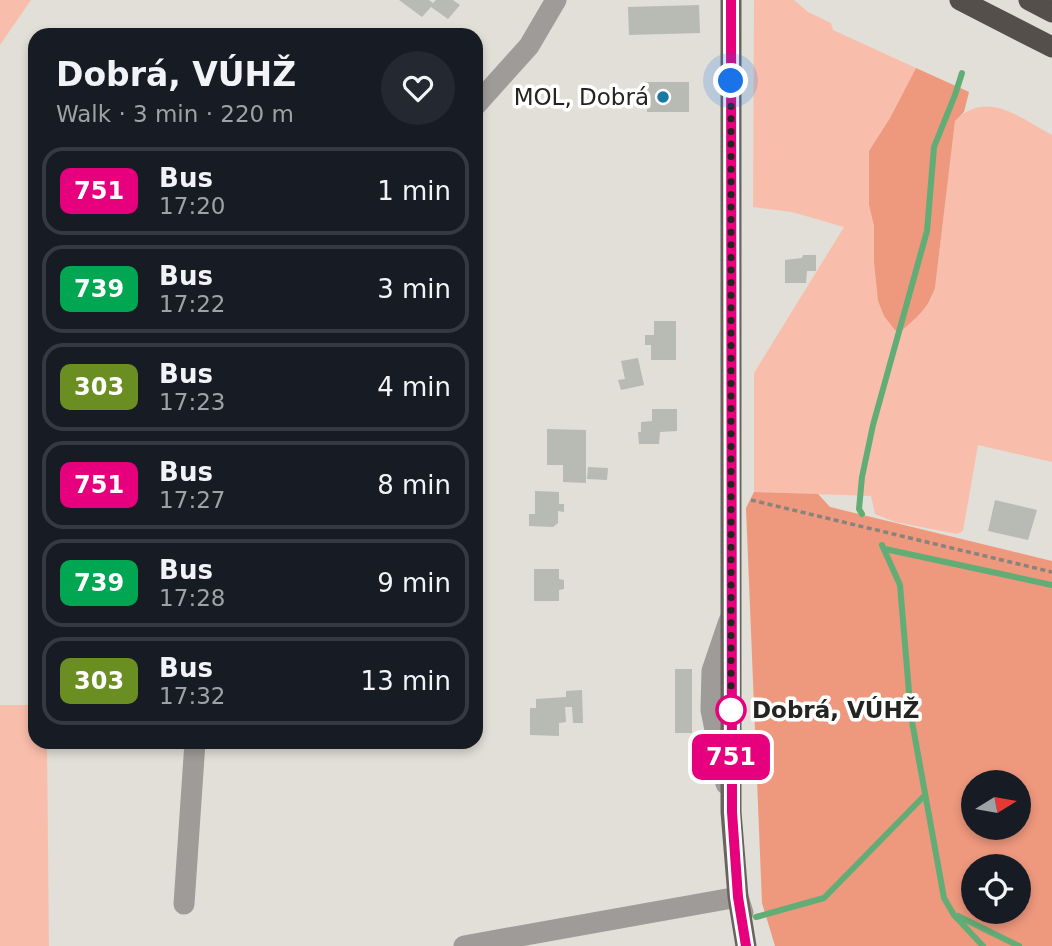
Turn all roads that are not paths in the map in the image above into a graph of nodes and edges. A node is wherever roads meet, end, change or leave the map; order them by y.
1 (556, 0) edge
2 (731, 0) edge
3 (960, 0) edge
4 (1029, 0) edge
5 (1052, 12) edge
6 (1052, 47) edge
7 (483, 97) edge
8 (195, 749) edge
9 (738, 897) junction
10 (184, 904) dead end
11 (488, 944) edge
12 (464, 946) edge
13 (746, 946) edge
14 (752, 946) edge

1 - 7 lane
2 - 9 main road
3 - 6 highway
4 - 5 highway
8 - 10 lane
9 - 11 lane
9 - 13 main road
9 - 14 lane
11 - 12 lane

